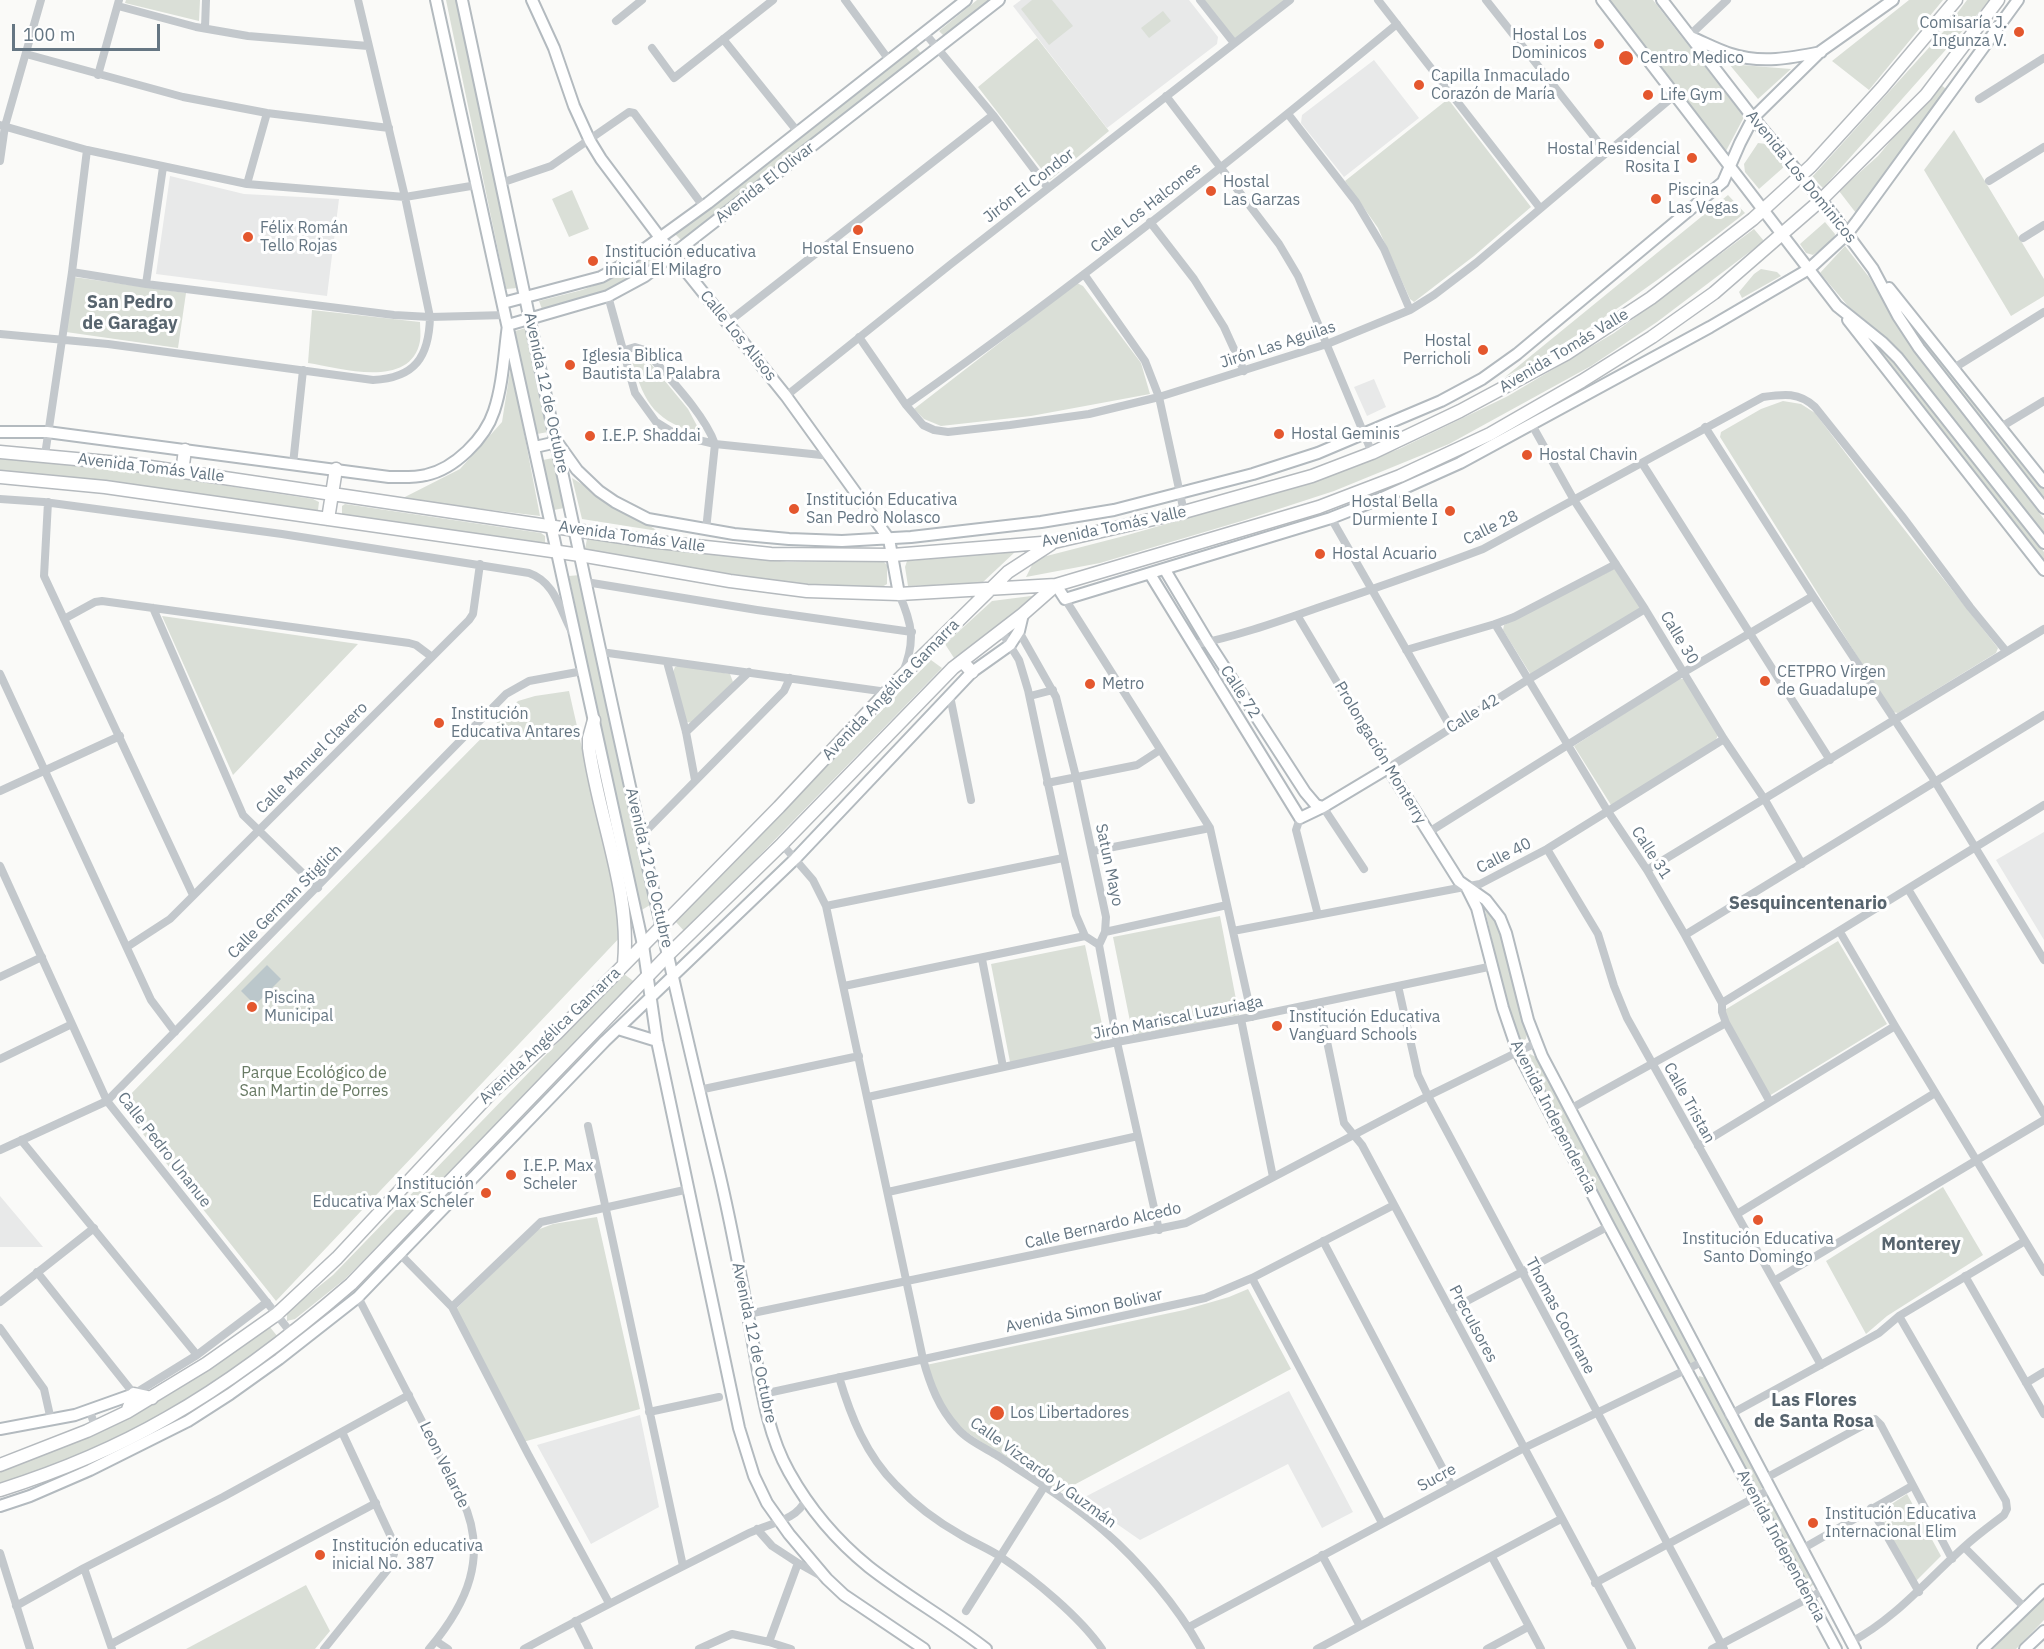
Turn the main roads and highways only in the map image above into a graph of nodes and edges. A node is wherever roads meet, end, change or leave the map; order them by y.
1 (436, 0) edge
2 (462, 0) edge
3 (532, 0) edge
4 (966, 0) edge
5 (999, 0) edge
6 (1602, 0) edge
7 (1662, 0) edge
8 (1893, 0) edge
9 (1956, 0) edge
10 (1998, 0) edge
11 (2018, 0) edge
12 (1690, 36) junction
13 (1821, 51) junction
14 (1753, 118) junction
15 (1730, 166) junction
16 (1801, 175) junction
17 (1821, 200) junction
18 (1764, 210) junction
19 (1782, 234) junction
20 (1847, 234) junction
21 (660, 238) junction
22 (673, 255) junction
23 (1809, 268) junction
24 (1873, 269) junction
25 (525, 298) junction
26 (503, 303) junction
27 (1837, 306) junction
28 (531, 319) junction
29 (507, 320) junction
30 (0, 432) edge
31 (557, 442) junction
32 (535, 447) junction
33 (185, 450) junction
34 (0, 452) edge
35 (336, 469) junction
36 (182, 472) junction
37 (0, 477) edge
38 (2044, 482) edge
39 (332, 494) junction
40 (2044, 508) edge
41 (328, 519) junction
42 (552, 526) junction
43 (574, 529) junction
44 (889, 539) junction
45 (1054, 542) junction
46 (2044, 543) edge
47 (557, 552) junction
48 (580, 555) junction
49 (893, 555) junction
50 (1165, 570) junction
51 (2044, 570) edge
52 (1150, 574) junction
53 (1056, 585) junction
54 (991, 590) junction
55 (899, 594) junction
56 (1018, 622) junction
57 (962, 661) junction
58 (972, 672) junction
59 (594, 720) junction
60 (1388, 768) joint
61 (1305, 792) junction
62 (1289, 800) junction
63 (1323, 807) junction
64 (1467, 888) junction
65 (661, 926) junction
66 (643, 945) junction
67 (668, 955) junction
68 (624, 964) junction
69 (648, 977) junction
70 (673, 977) junction
71 (651, 998) junction
72 (618, 1029) junction
73 (657, 1041) junction
74 (351, 1284) junction
75 (358, 1297) junction
76 (134, 1394) junction
77 (152, 1398) junction
78 (127, 1412) junction
79 (0, 1429) edge
80 (0, 1465) edge
81 (0, 1491) edge
82 (0, 1506) edge
83 (2044, 1590) edge
84 (2044, 1631) edge
85 (1853, 1645) edge
86 (924, 1649) edge
87 (986, 1649) edge
88 (1836, 1649) edge
89 (1983, 1649) edge
90 (2025, 1649) edge

1 - 26 main road, Avenida 12 de Octubre
2 - 25 main road, Avenida 12 de Octubre
3 - 21 main road, Calle Los Alisos
4 - 21 main road, Avenida El Olivar
5 - 22 main road, Avenida El Olivar
6 - 15 main road
7 - 12 main road, Avenida Los Dominicos
8 - 13 main road, Avenida Tomás Valle
9 - 16 main road, Avenida Tomás Valle
10 - 17 main road, Avenida Tomás Valle
11 - 20 main road
12 - 13 main road
12 - 14 main road, Avenida Los Dominicos
13 - 14 main road, Avenida Tomás Valle
14 - 15 main road, Avenida Tomás Valle
14 - 16 main road, Avenida Los Dominicos
15 - 18 main road
15 - 44 main road, Avenida Tomás Valle
16 - 17 main road, Avenida Los Dominicos
16 - 18 main road, Avenida Tomás Valle
17 - 19 main road, Avenida Tomás Valle
17 - 20 main road, Avenida Los Dominicos
18 - 19 main road
18 - 45 main road, Avenida Tomás Valle
19 - 23 main road
19 - 53 main road, Avenida Tomás Valle
20 - 23 main road
20 - 24 main road, Avenida Los Dominicos
21 - 22 main road, Calle Los Alisos
21 - 25 main road, Avenida El Olivar
22 - 28 main road, Avenida El Olivar
22 - 44 main road, Calle Los Alisos
23 - 27 main road
23 - 50 main road
24 - 38 main road, Avenida Los Dominicos
24 - 40 main road, Avenida Los Dominicos
25 - 26 main road, Avenida El Olivar
25 - 28 main road, Avenida 12 de Octubre
26 - 29 main road, Avenida 12 de Octubre
27 - 46 main road
27 - 51 main road
28 - 29 main road, Avenida El Olivar
28 - 31 main road, Avenida 12 de Octubre
29 - 32 main road, Avenida 12 de Octubre
29 - 35 main road, Avenida Tomás Valle
30 - 33 main road, Avenida Tomás Valle
31 - 32 main road
31 - 43 main road, Avenida 12 de Octubre
31 - 44 main road, Avenida Tomás Valle
32 - 42 main road, Avenida 12 de Octubre
33 - 35 main road, Avenida Tomás Valle
33 - 36 main road
34 - 36 main road, Avenida Tomás Valle
35 - 39 main road
36 - 39 main road, Avenida Tomás Valle
37 - 41 main road, Avenida Tomás Valle
39 - 41 main road
39 - 42 main road, Avenida Tomás Valle
41 - 47 main road, Avenida Tomás Valle
42 - 43 main road, Avenida Tomás Valle
42 - 47 main road, Avenida 12 de Octubre
43 - 48 main road, Avenida 12 de Octubre
43 - 49 main road, Avenida Tomás Valle
44 - 49 main road, Calle Los Alisos
45 - 49 main road, Avenida Tomás Valle
45 - 54 main road, Avenida Angélica Gamarra
47 - 48 main road, Avenida Tomás Valle
47 - 59 main road, Avenida 12 de Octubre
48 - 55 main road, Avenida Tomás Valle
48 - 65 main road, Avenida 12 de Octubre
49 - 55 main road, Calle Los Alisos
50 - 52 main road
50 - 61 main road, Calle 72
52 - 53 main road
52 - 62 main road
53 - 54 main road, Avenida Tomás Valle
53 - 56 main road, Avenida Angélica Gamarra
54 - 55 main road, Avenida Tomás Valle
54 - 65 main road, Avenida Angélica Gamarra
56 - 57 main road, Avenida Angélica Gamarra
56 - 58 main road, Avenida Angélica Gamarra
57 - 58 main road
57 - 67 main road, Avenida Angélica Gamarra
58 - 70 main road, Avenida Angélica Gamarra
59 - 66 main road, Avenida 12 de Octubre
59 - 68 main road
60 - 63 main road, Calle 42
60 - 64 main road, Prolongación Monterry
61 - 62 main road
61 - 63 main road, Calle 72
62 - 63 main road, Calle 42
64 - 85 main road, Avenida Independencia
64 - 88 main road, Avenida Independencia
65 - 66 main road, Avenida Angélica Gamarra
65 - 67 main road, Avenida 12 de Octubre
66 - 68 main road, Avenida Angélica Gamarra
66 - 69 main road, Avenida 12 de Octubre
67 - 69 main road, Avenida Angélica Gamarra
67 - 70 main road, Avenida 12 de Octubre
68 - 77 main road, Avenida Angélica Gamarra
69 - 71 main road, Avenida 12 de Octubre
69 - 74 main road, Avenida Angélica Gamarra
70 - 71 main road, Avenida Angélica Gamarra
70 - 87 main road, Avenida 12 de Octubre
71 - 72 main road, Avenida Angélica Gamarra
71 - 73 main road, Avenida 12 de Octubre
72 - 73 main road
72 - 75 main road, Avenida Angélica Gamarra
73 - 86 main road, Avenida 12 de Octubre
74 - 75 main road, Leon Velarde
74 - 81 main road, Avenida Angélica Gamarra
75 - 82 main road, Avenida Angélica Gamarra
76 - 77 main road
76 - 78 main road
76 - 79 main road
77 - 78 main road, Avenida Angélica Gamarra
78 - 80 main road, Avenida Angélica Gamarra
83 - 89 main road
84 - 90 main road

